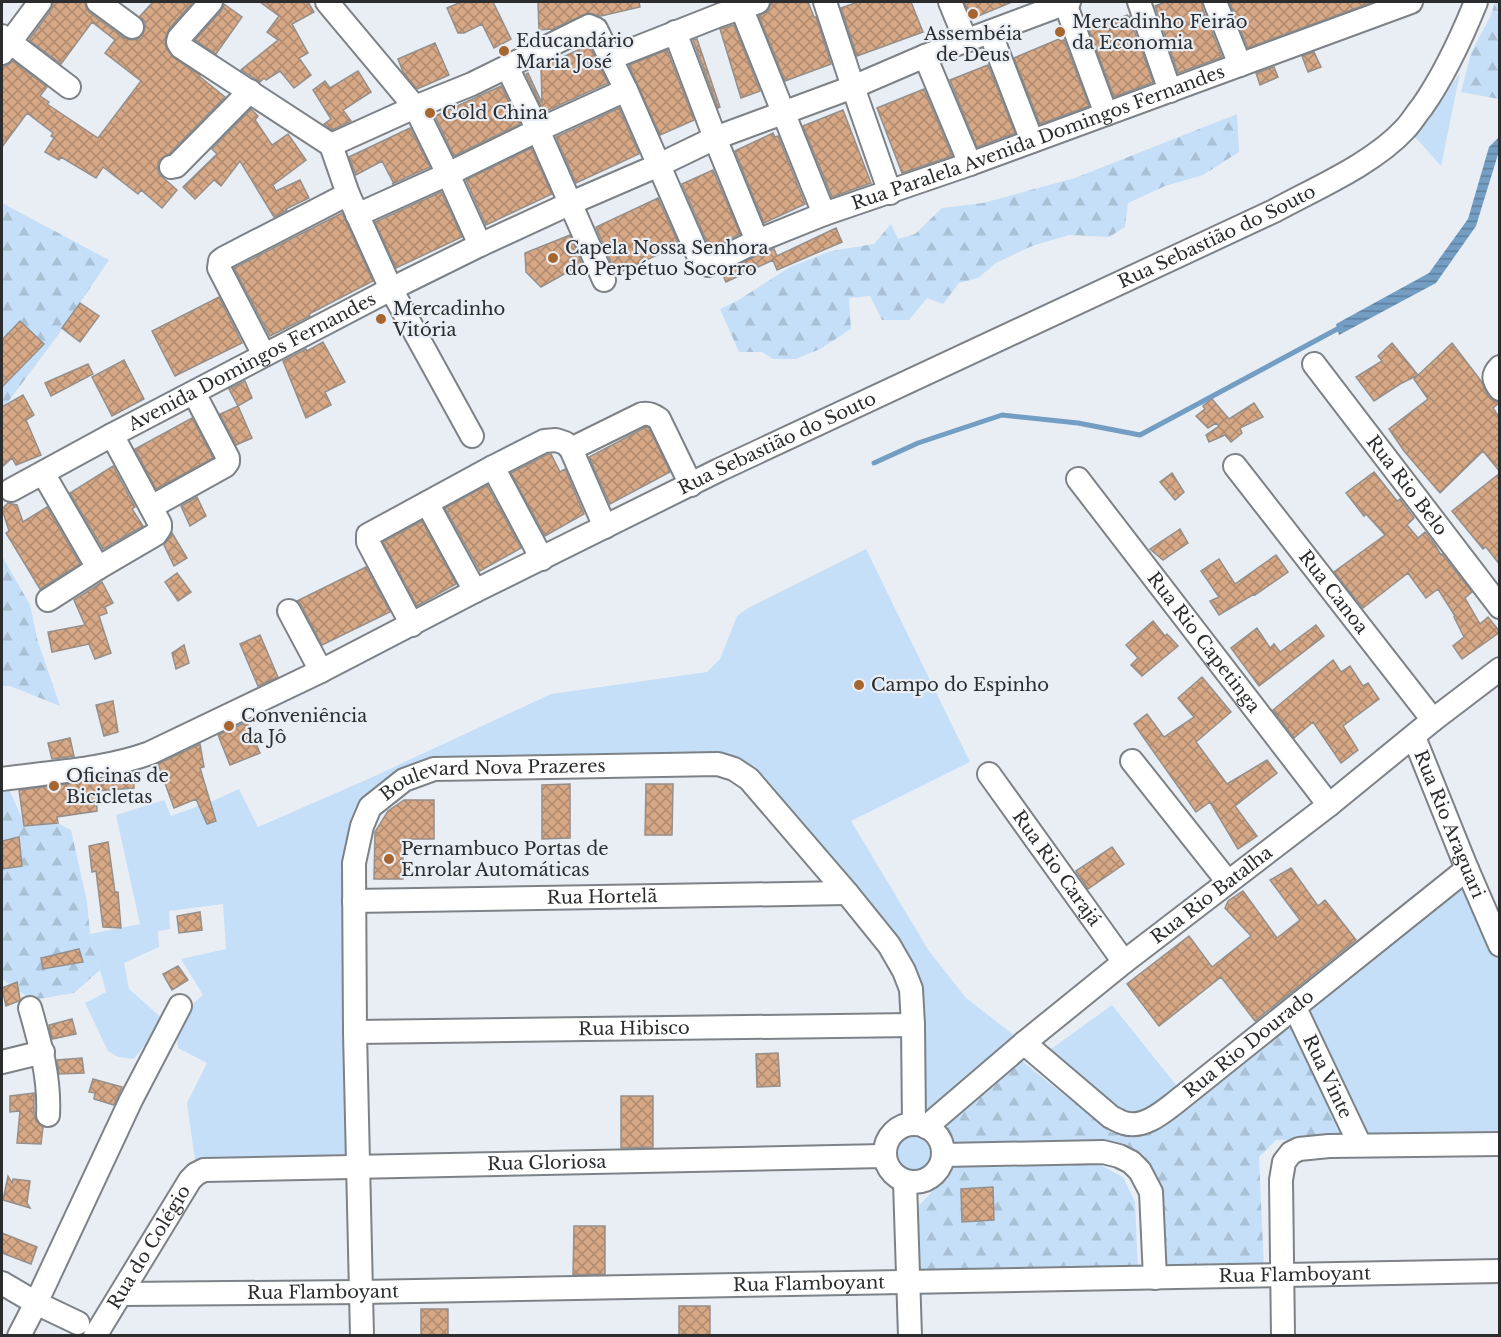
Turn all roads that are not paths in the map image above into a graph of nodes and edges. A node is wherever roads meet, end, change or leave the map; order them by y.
1 (40, 2) edge
2 (99, 2) edge
3 (211, 2) edge
4 (327, 2) edge
5 (825, 2) edge
6 (950, 2) edge
7 (1067, 2) edge
8 (1138, 2) edge
9 (1215, 2) edge
10 (1411, 2) edge
11 (1476, 2) edge
12 (750, 4) edge
13 (1372, 8) edge
14 (132, 27) dead end
15 (675, 32) junction
16 (990, 32) junction
17 (966, 41) junction
18 (4, 44) edge
19 (925, 56) junction
20 (611, 58) junction
21 (1240, 65) junction
22 (507, 67) junction
23 (69, 87) dead end
24 (853, 87) junction
25 (626, 90) junction
26 (250, 91) junction
27 (1170, 91) junction
28 (415, 107) junction
29 (783, 112) junction
30 (1106, 114) junction
31 (538, 130) junction
32 (715, 138) junction
33 (1032, 141) junction
34 (331, 145) junction
35 (970, 164) junction
36 (659, 165) junction
37 (171, 167) dead end
38 (448, 174) junction
39 (890, 193) junction
40 (348, 194) junction
41 (571, 202) junction
42 (824, 214) junction
43 (357, 215) junction
44 (757, 241) junction
45 (480, 244) junction
46 (604, 280) dead end
47 (391, 289) junction
48 (264, 355) junction
49 (1314, 364) dead end
50 (1500, 367) edge
51 (1500, 389) edge
52 (194, 393) junction
53 (112, 435) junction
54 (472, 436) dead end
55 (571, 448) junction
56 (1235, 466) dead end
57 (493, 467) junction
58 (43, 473) junction
59 (1078, 479) dead end
60 (691, 485) junction
61 (10, 490) dead end
62 (426, 503) junction
63 (151, 507) junction
64 (605, 527) junction
65 (542, 559) junction
66 (98, 568) junction
67 (475, 591) junction
68 (48, 600) dead end
69 (1500, 607) edge
70 (289, 611) dead end
71 (412, 624) junction
72 (1500, 669) edge
73 (321, 671) junction
74 (1432, 720) junction
75 (1414, 736) junction
76 (1132, 761) dead end
77 (988, 774) dead end
78 (2, 779) edge
79 (1329, 805) junction
80 (1467, 869) junction
81 (1228, 882) junction
82 (848, 893) junction
83 (354, 901) junction
84 (1500, 945) edge
85 (1124, 962) junction
86 (180, 1006) dead end
87 (30, 1008) dead end
88 (1295, 1008) junction
89 (913, 1025) junction
90 (356, 1032) junction
91 (1024, 1043) junction
92 (43, 1052) junction
93 (2, 1062) edge
94 (48, 1115) dead end
95 (920, 1125) junction
96 (1500, 1144) edge
97 (1360, 1145) junction
98 (943, 1155) junction
99 (884, 1156) junction
100 (359, 1167) junction
101 (210, 1169) joint
102 (905, 1182) junction
103 (1500, 1271) edge
104 (1282, 1275) junction
105 (1155, 1278) junction
106 (908, 1282) junction
107 (2, 1283) edge
108 (362, 1292) junction
109 (121, 1293) junction
110 (36, 1303) junction
111 (86, 1329) edge
112 (19, 1335) edge
113 (362, 1335) edge
114 (910, 1335) edge
115 (1283, 1335) edge

1 - 18 street
2 - 14 street
3 - 26 street
4 - 28 street
5 - 24 street
6 - 17 street
7 - 16 street, Avenida Domingos Fernandes
7 - 30 street
8 - 27 street
9 - 21 street
10 - 13 street, Rua Paralela Avenida Domingos Fernandes
11 - 60 street, Rua Sebastião do Souto
12 - 15 street
12 - 29 street
13 - 21 street, Rua Paralela Avenida Domingos Fernandes
15 - 20 street
15 - 32 street
16 - 17 street, Avenida Domingos Fernandes
16 - 33 street
17 - 19 street, Avenida Domingos Fernandes
18 - 23 street
19 - 24 street, Avenida Domingos Fernandes
19 - 35 street
20 - 22 street
20 - 25 street
21 - 27 street, Rua Paralela Avenida Domingos Fernandes
22 - 28 street
22 - 31 street
24 - 29 street, Avenida Domingos Fernandes
24 - 39 street
25 - 31 street
25 - 36 street
26 - 34 street
26 - 37 street
27 - 30 street, Rua Paralela Avenida Domingos Fernandes
28 - 34 street
28 - 38 street
29 - 32 street, Avenida Domingos Fernandes
29 - 42 street
30 - 33 street, Rua Paralela Avenida Domingos Fernandes
31 - 38 street
31 - 41 street
32 - 36 street, Avenida Domingos Fernandes
32 - 44 street
33 - 35 street, Rua Paralela Avenida Domingos Fernandes
34 - 40 street
35 - 39 street, Rua Paralela Avenida Domingos Fernandes
36 - 41 street, Avenida Domingos Fernandes
36 - 44 street, Rua Paralela Avenida Domingos Fernandes
38 - 43 street
38 - 45 street
39 - 42 street, Rua Paralela Avenida Domingos Fernandes
40 - 43 street
40 - 48 street
41 - 45 street, Avenida Domingos Fernandes
41 - 46 street
42 - 44 street, Rua Paralela Avenida Domingos Fernandes
43 - 47 street
45 - 47 street, Avenida Domingos Fernandes
47 - 48 street, Avenida Domingos Fernandes
47 - 54 street
48 - 52 street, Avenida Domingos Fernandes
49 - 69 street, Rua Rio Belo
50 - 51 street
52 - 53 street, Avenida Domingos Fernandes
52 - 63 street
53 - 58 street, Avenida Domingos Fernandes
53 - 63 street
55 - 57 street
55 - 60 street
55 - 64 street
56 - 74 street, Rua Canoa
57 - 62 street
57 - 65 street
58 - 61 street, Avenida Domingos Fernandes
58 - 66 street
59 - 79 street, Rua Rio Capetinga
60 - 64 street, Rua Sebastião do Souto
62 - 67 street
62 - 71 street
63 - 66 street
64 - 65 street, Rua Sebastião do Souto
65 - 67 street, Rua Sebastião do Souto
66 - 68 street
67 - 71 street, Rua Sebastião do Souto
70 - 73 street
71 - 73 street, Rua Sebastião do Souto
72 - 74 street, Rua Rio Batalha
73 - 78 street, Rua Sebastião do Souto
74 - 75 street, Rua Rio Batalha
75 - 79 street, Rua Rio Batalha
75 - 80 street, Rua Rio Araguari
76 - 81 street
77 - 85 street, Rua Rio Carajá
79 - 81 street, Rua Rio Batalha
80 - 84 street, Rua Rio Araguari
80 - 88 street, Rua Rio Dourado
81 - 85 street, Rua Rio Batalha
82 - 83 street, Rua Hortelã
82 - 83 street, Boulevard Nova Prazeres
82 - 89 street, Boulevard Nova Prazeres
83 - 90 street, Boulevard Nova Prazeres
85 - 91 street, Rua Rio Batalha
86 - 110 street
87 - 92 street
88 - 91 street, Rua Rio Dourado
88 - 97 street, Rua Vinte
89 - 90 street, Rua Hibisco
89 - 95 street, Boulevard Nova Prazeres
90 - 100 street, Boulevard Nova Prazeres
91 - 95 street, Rua Rio Batalha
92 - 93 street
92 - 94 street
95 - 98 street
95 - 99 street
96 - 97 street
97 - 104 street
98 - 102 street
98 - 105 street
99 - 100 street, Rua Gloriosa
99 - 102 street
100 - 101 street, Rua Gloriosa
100 - 108 street, Boulevard Nova Prazeres
101 - 109 street, Rua do Colégio
102 - 106 street
103 - 104 street, Rua Flamboyant
104 - 105 street, Rua Flamboyant
104 - 115 street
105 - 106 street, Rua Flamboyant
106 - 108 street, Rua Flamboyant
106 - 114 street
107 - 110 street
108 - 109 street, Rua Flamboyant
108 - 113 street, Boulevard Nova Prazeres
109 - 111 street, Rua do Colégio
110 - 111 street
110 - 112 street

